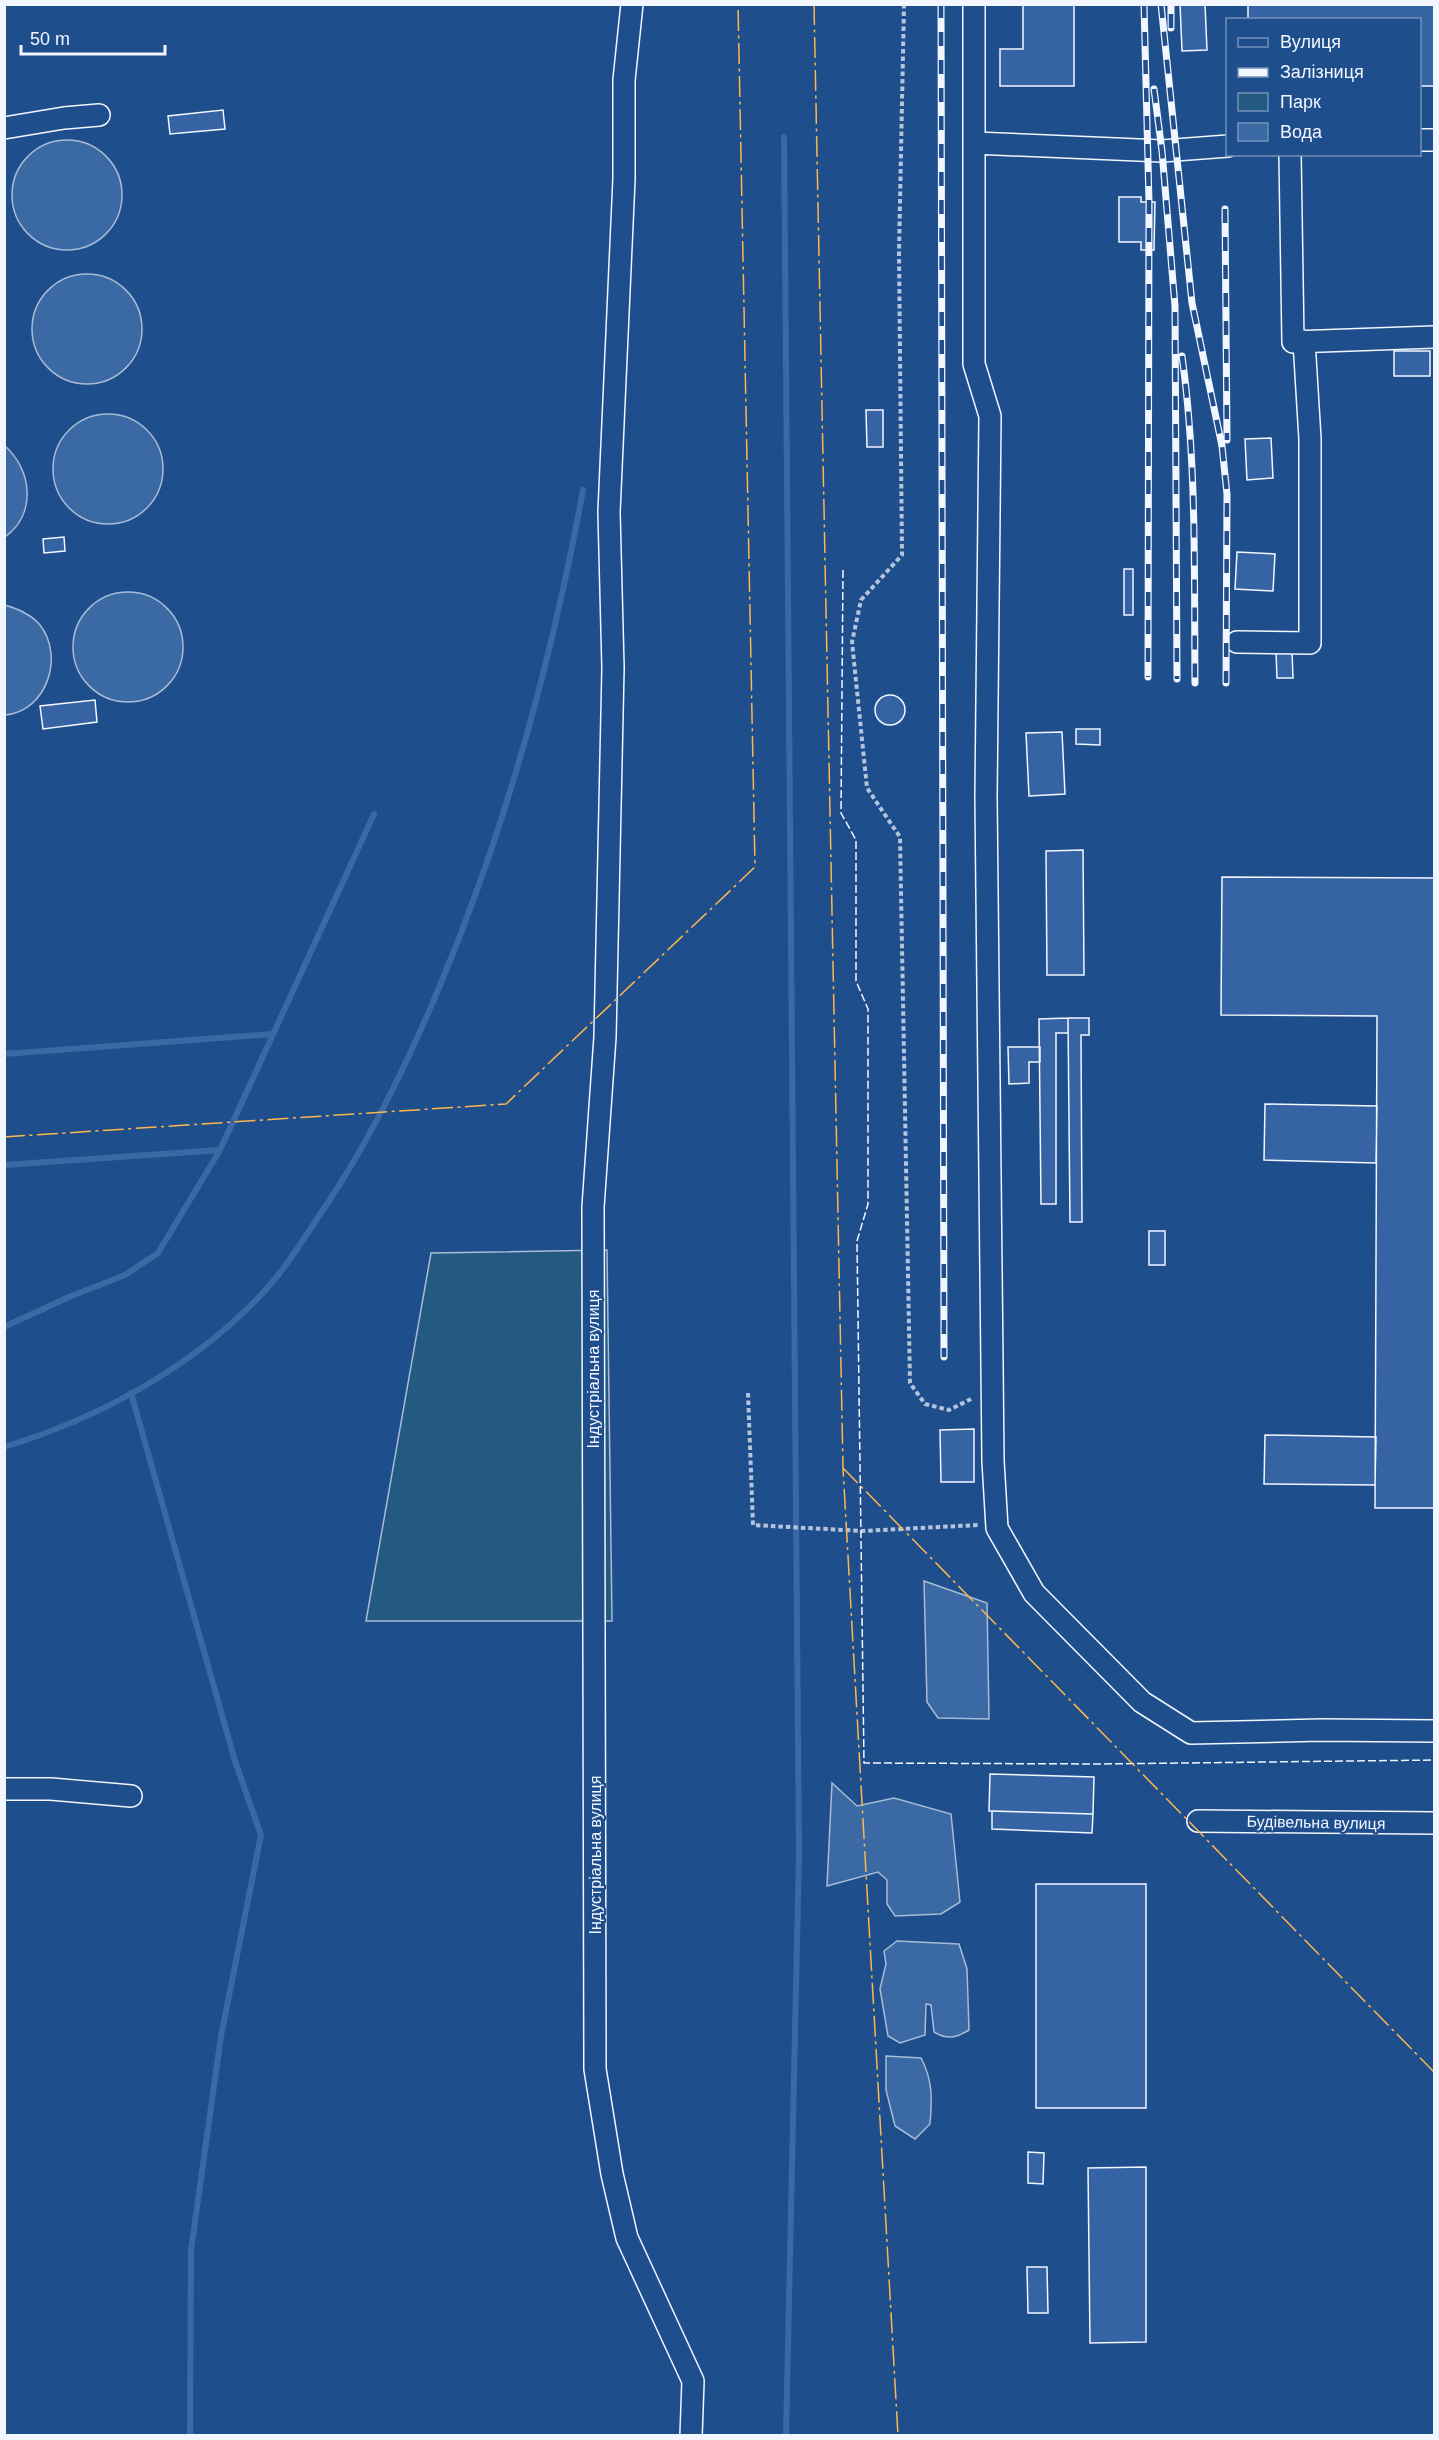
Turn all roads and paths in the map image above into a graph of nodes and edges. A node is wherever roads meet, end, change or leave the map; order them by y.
1 (632, 4) edge
2 (904, 4) edge
3 (975, 4) edge
4 (99, 116) dead end
5 (4, 128) edge
6 (975, 143) junction
7 (1226, 146) edge
8 (1290, 156) edge
9 (1434, 337) edge
10 (1304, 341) junction
11 (1238, 642) dead end
12 (992, 1389) junction
13 (748, 1393) dead end
14 (997, 1528) junction
15 (1434, 1731) edge
16 (4, 1790) edge
17 (131, 1796) dead end
18 (1198, 1821) dead end
19 (1434, 1824) edge
20 (691, 2436) edge

1 - 20 street, Індустріальна вулиця
2 - 12 path
3 - 6 street
4 - 5 street
6 - 7 street
6 - 12 street
8 - 10 street
9 - 10 street
10 - 11 street
12 - 14 street
13 - 14 path
14 - 15 street
16 - 17 street
18 - 19 street, Будівельна вулиця

